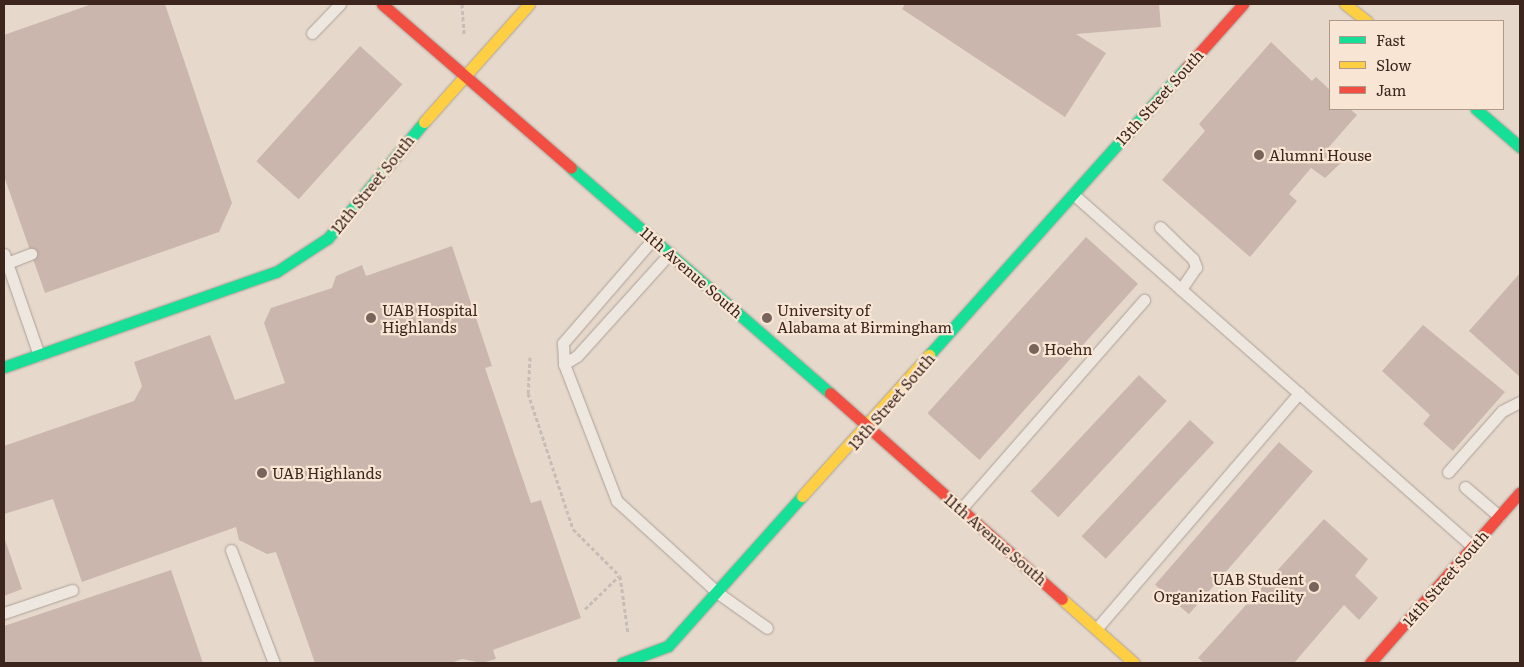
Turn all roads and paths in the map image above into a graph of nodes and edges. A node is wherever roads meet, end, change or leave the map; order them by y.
1 (340, 4) edge
2 (382, 4) edge
3 (462, 4) edge
4 (529, 4) edge
5 (1243, 4) edge
6 (1345, 4) edge
7 (1365, 20) edge
8 (312, 34) dead end
9 (465, 38) dead end
10 (462, 76) junction
11 (1477, 110) edge
12 (1520, 148) edge
13 (1073, 194) junction
14 (1160, 227) dead end
15 (654, 239) junction
16 (31, 254) dead end
17 (670, 254) junction
18 (5, 259) edge
19 (1181, 289) junction
20 (1144, 300) dead end
21 (38, 355) junction
22 (530, 357) dead end
23 (564, 364) junction
24 (4, 367) edge
25 (1299, 394) junction
26 (1520, 402) edge
27 (869, 426) junction
28 (1448, 472) dead end
29 (1465, 487) dead end
30 (1520, 492) edge
31 (962, 509) junction
32 (1498, 516) junction
33 (1473, 547) junction
34 (231, 550) dead end
35 (620, 576) junction
36 (72, 590) dead end
37 (718, 593) junction
38 (585, 609) dead end
39 (4, 612) edge
40 (767, 628) dead end
41 (1097, 628) junction
42 (629, 637) dead end
43 (274, 663) edge
44 (622, 663) edge
45 (1134, 663) edge
46 (1370, 663) edge

1 - 8 lane
2 - 10 street, 11th Avenue South
3 - 9 path
4 - 10 street, 12th Street South
5 - 13 street, 13th Street South
6 - 7 street
10 - 15 street, 11th Avenue South
10 - 21 street, 12th Street South
11 - 12 street
13 - 19 lane
13 - 27 street, 13th Street South
14 - 19 lane
15 - 17 street, 11th Avenue South
15 - 23 lane
16 - 18 lane
17 - 23 lane
17 - 27 street, 11th Avenue South
18 - 21 lane
19 - 25 lane
20 - 31 lane
21 - 24 street, 12th Street South
22 - 35 path
23 - 37 lane
25 - 33 lane
25 - 41 lane
26 - 28 lane
27 - 31 street, 11th Avenue South
27 - 37 street, 13th Street South
29 - 32 lane
30 - 32 street, 14th Street South
31 - 41 street, 11th Avenue South
32 - 33 street, 14th Street South
33 - 46 street, 14th Street South
34 - 43 lane
35 - 38 path
35 - 42 path
36 - 39 lane
37 - 40 lane
37 - 44 street, 13th Street South
41 - 45 street, 11th Avenue South

